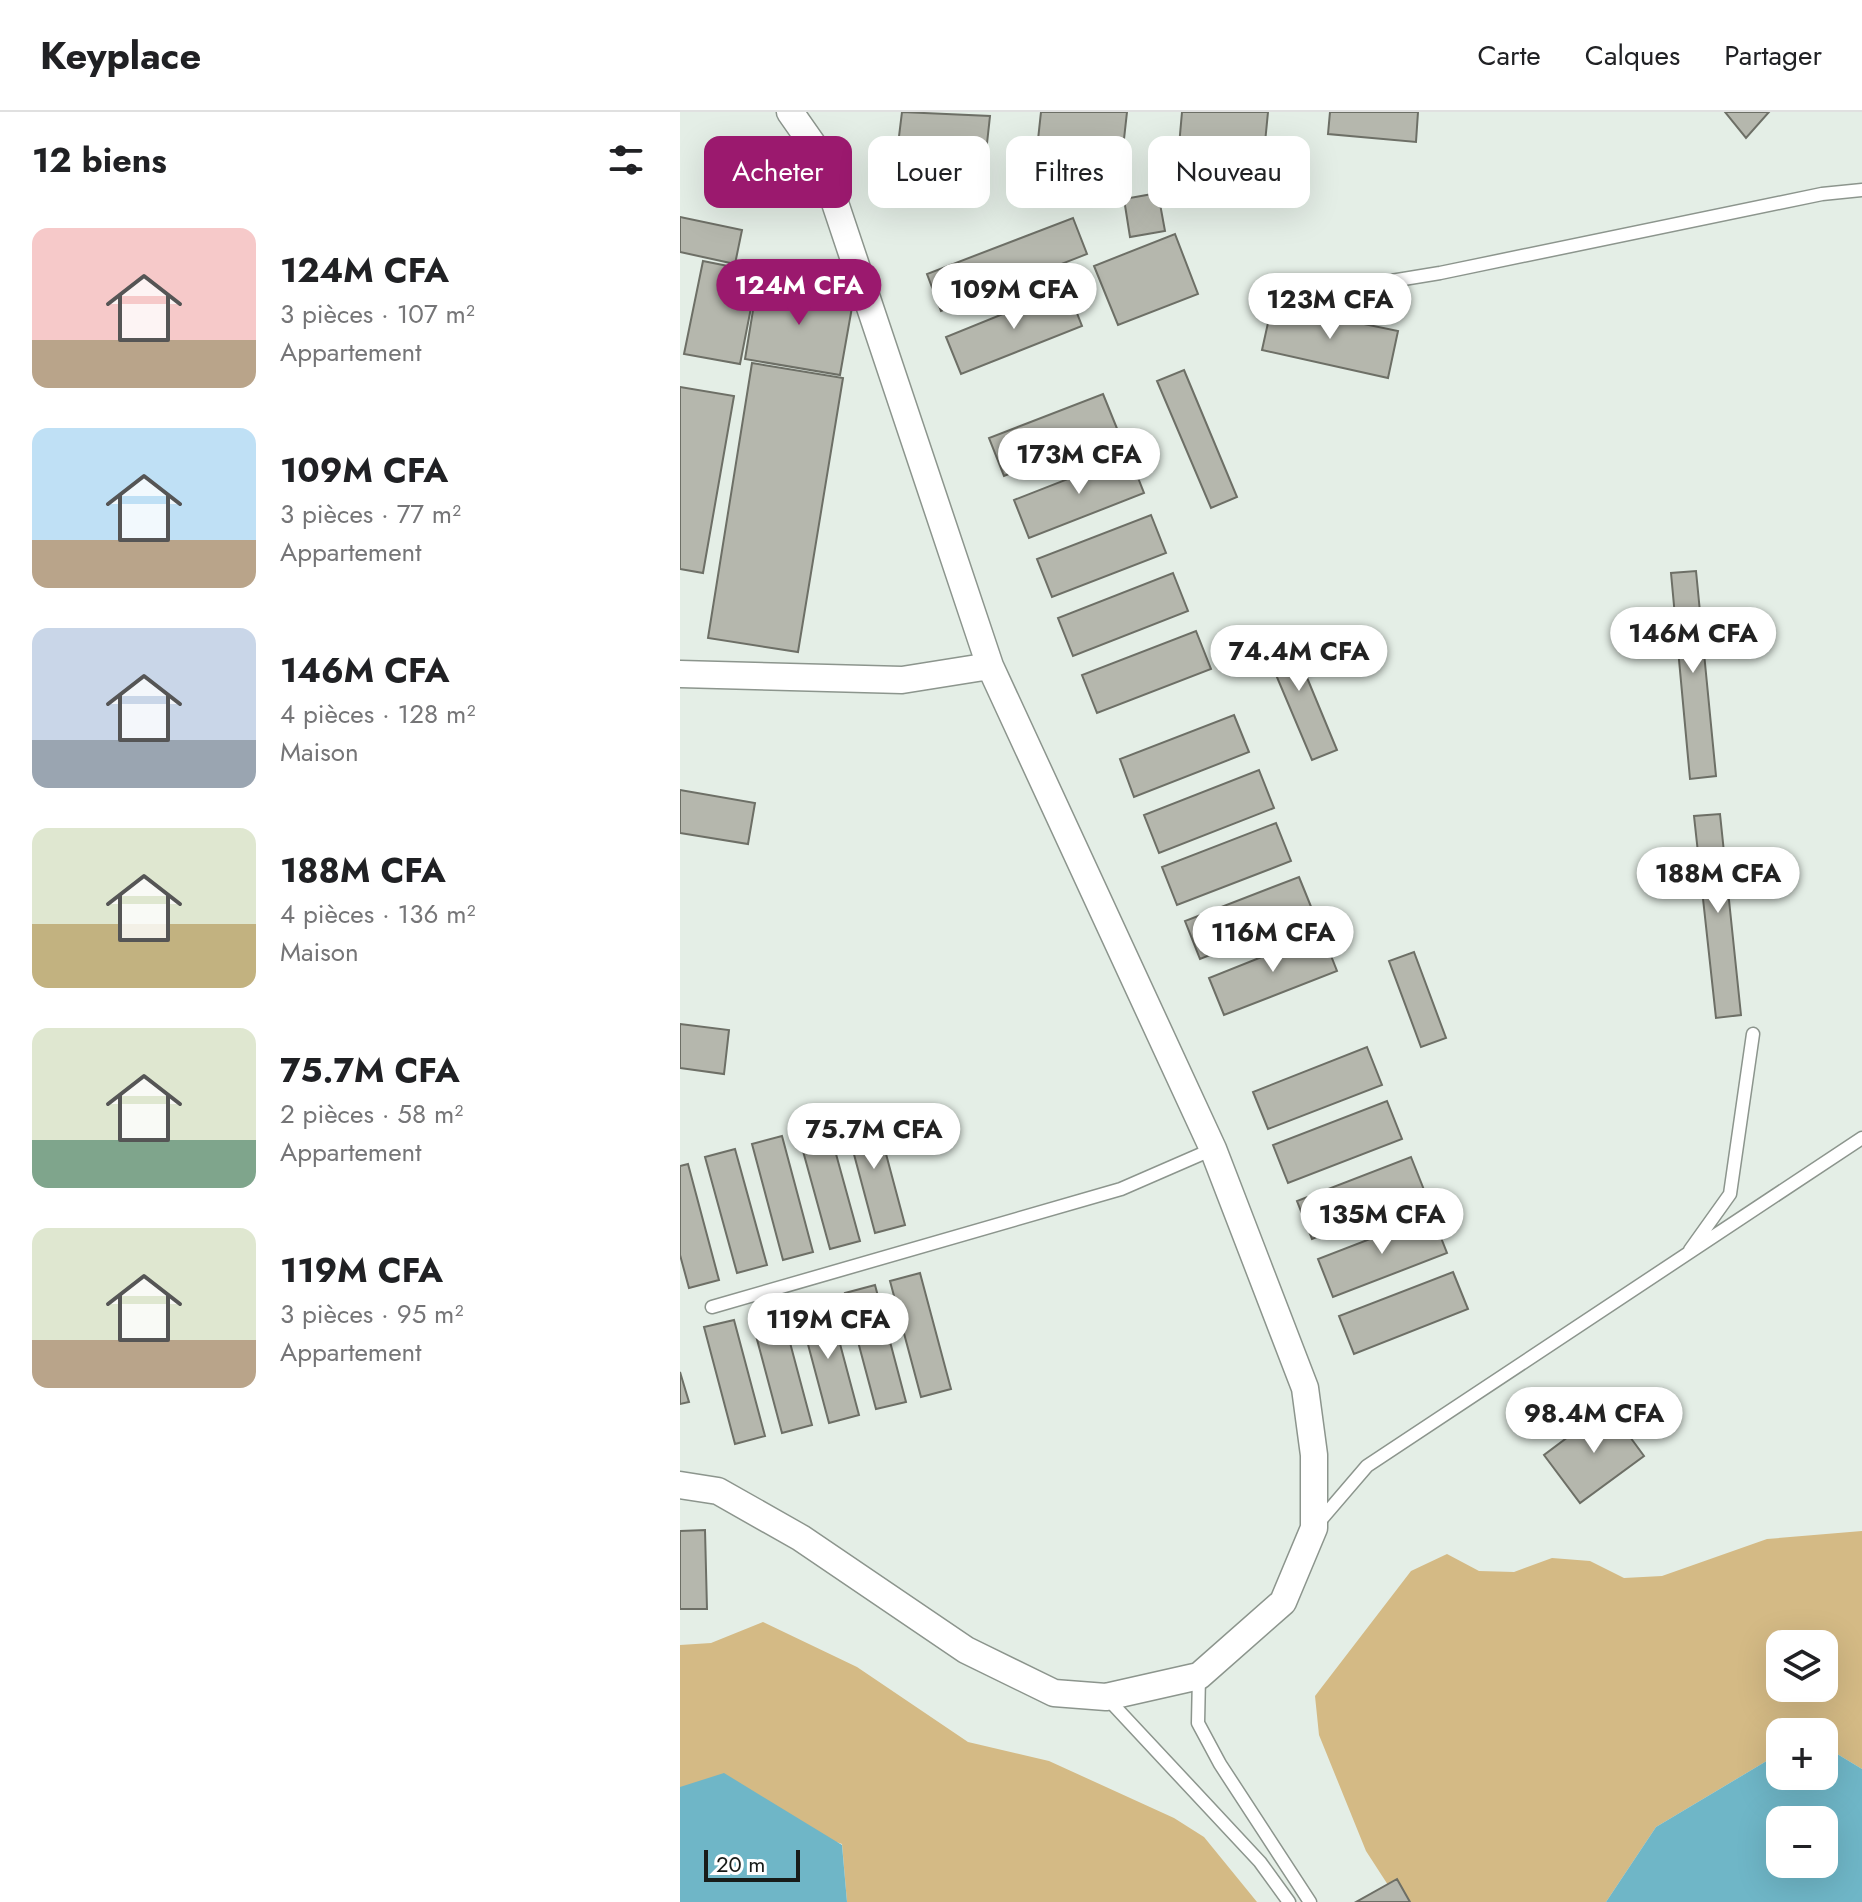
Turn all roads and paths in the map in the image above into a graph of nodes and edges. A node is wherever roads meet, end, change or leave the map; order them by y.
1 (790, 112) edge
2 (1862, 190) edge
3 (1326, 284) dead end
4 (990, 666) junction
5 (680, 674) edge
6 (1753, 1034) dead end
7 (1861, 1142) edge
8 (1213, 1149) junction
9 (1686, 1256) junction
10 (712, 1307) dead end
11 (680, 1485) edge
12 (1314, 1528) junction
13 (1199, 1676) junction
14 (1106, 1697) junction
15 (1289, 1902) edge
16 (1310, 1902) edge

1 - 4 street
2 - 3 lane
4 - 5 street
4 - 8 street
6 - 9 lane
7 - 9 lane
8 - 10 lane
8 - 12 street
9 - 12 lane
11 - 14 street
12 - 13 street
13 - 14 street
13 - 16 lane
14 - 15 lane

